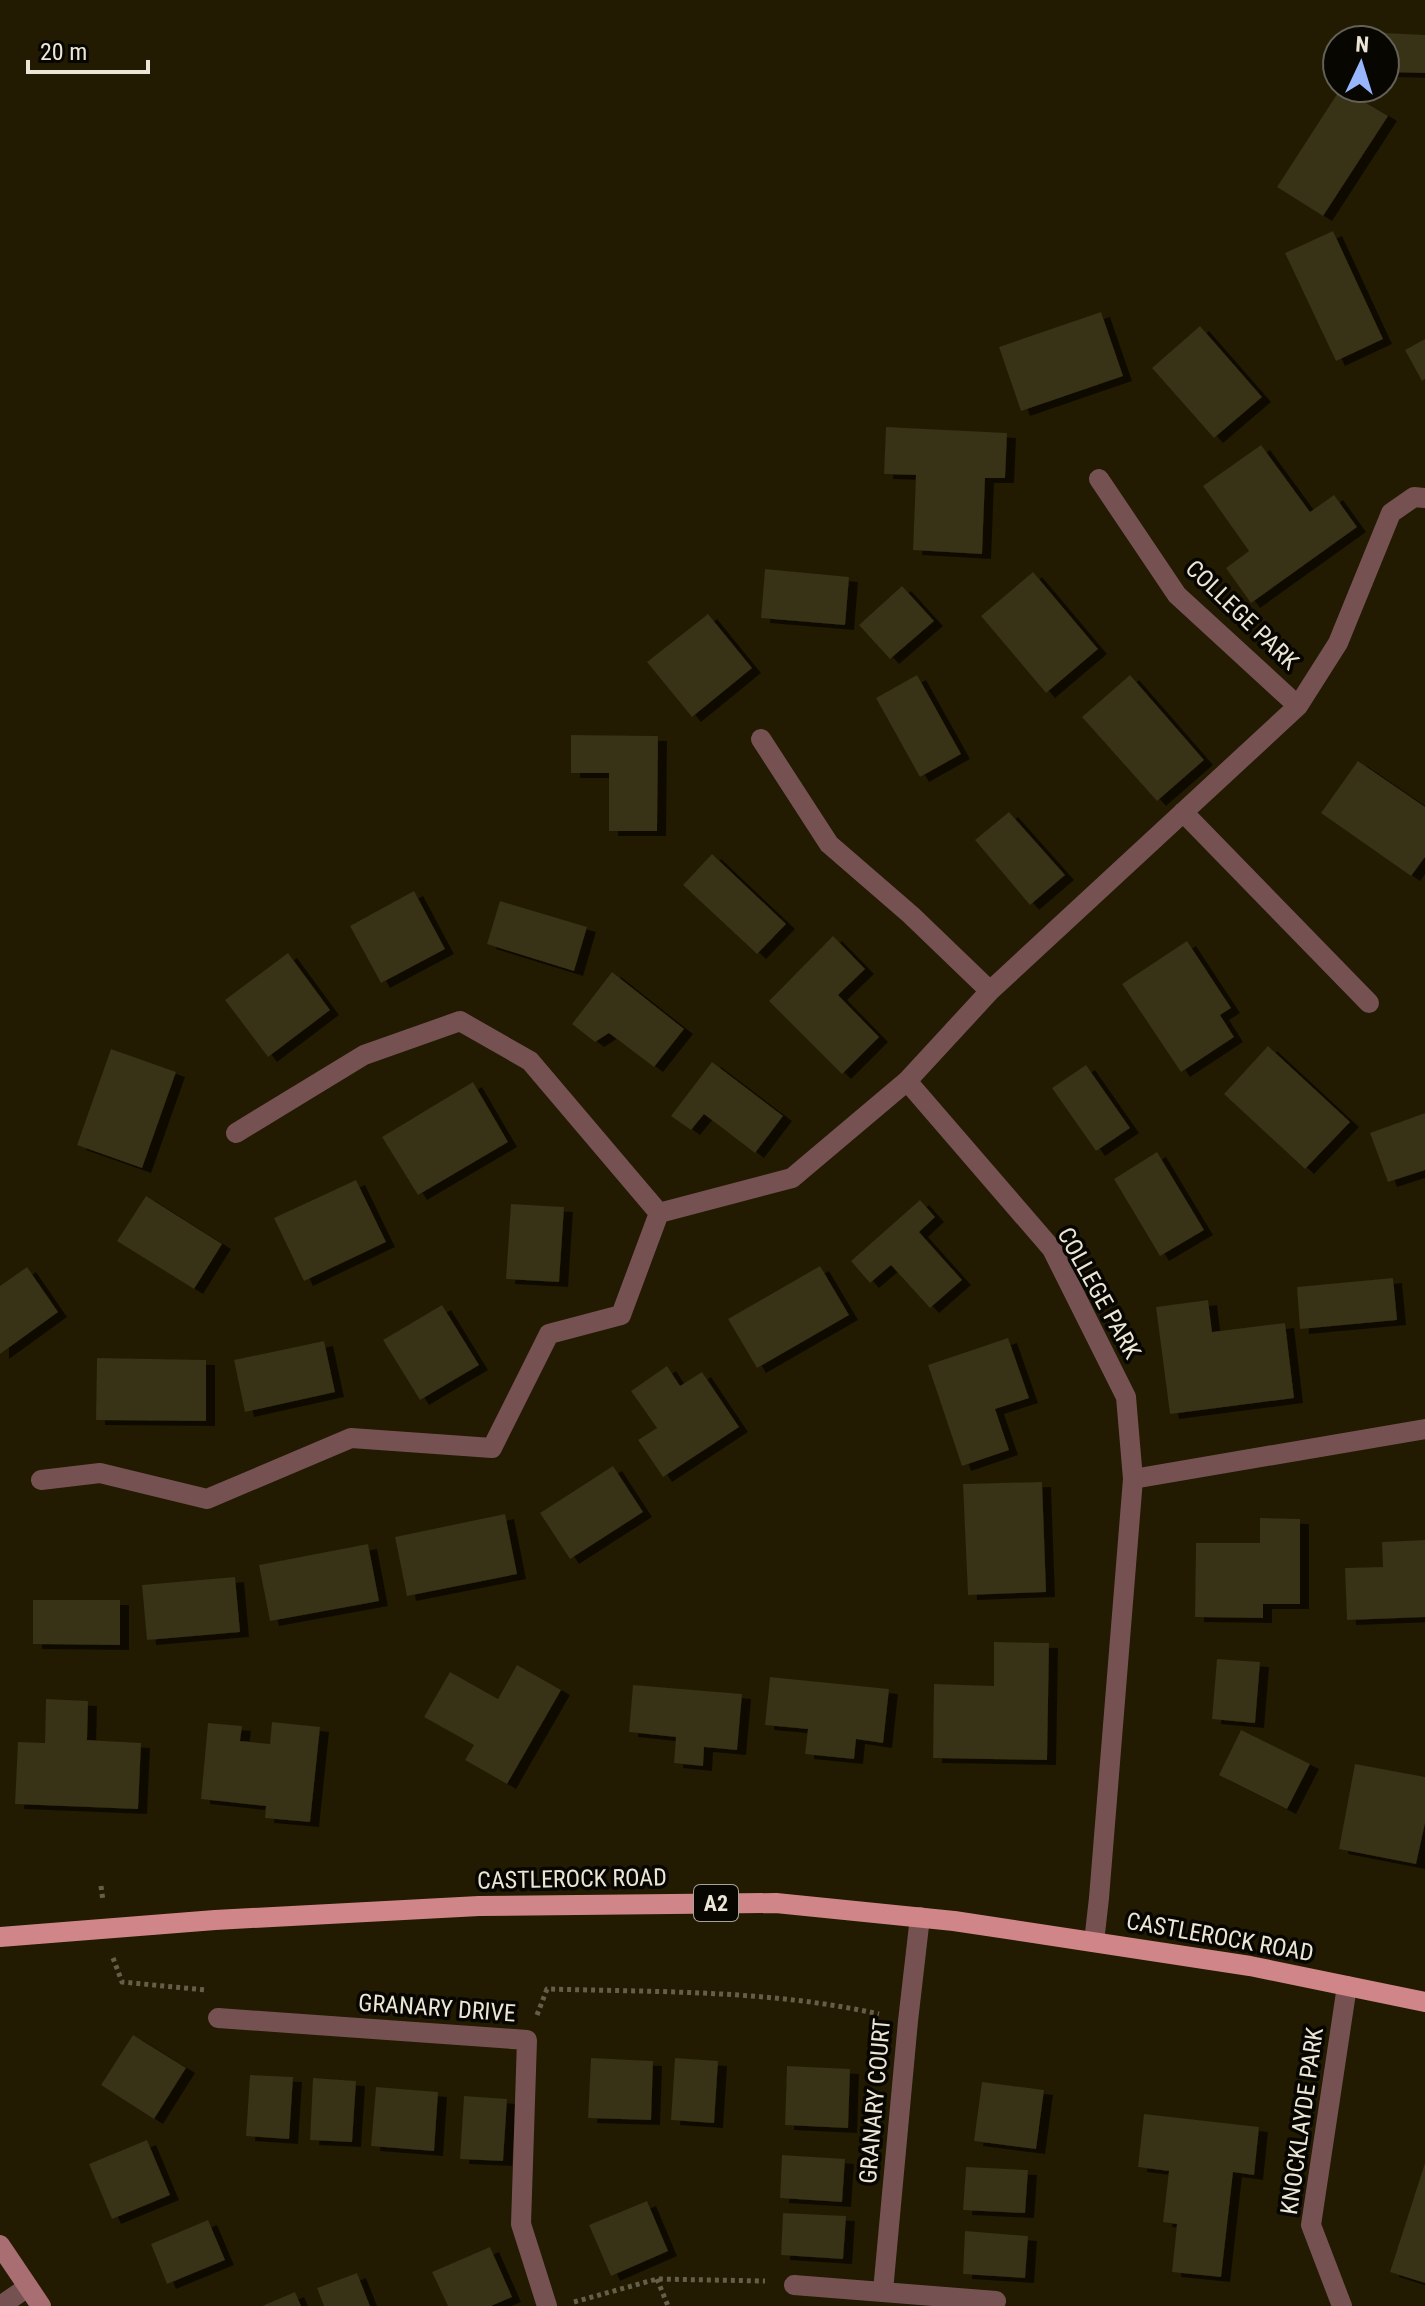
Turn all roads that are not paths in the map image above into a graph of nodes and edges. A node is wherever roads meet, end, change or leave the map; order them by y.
1 (1099, 479) dead end
2 (1425, 498) edge
3 (1298, 706) junction
4 (761, 739) dead end
5 (1183, 812) junction
6 (990, 991) junction
7 (1369, 1003) dead end
8 (907, 1081) junction
9 (236, 1133) dead end
10 (659, 1213) junction
11 (1425, 1429) edge
12 (1133, 1479) junction
13 (41, 1480) dead end
14 (920, 1917) junction
15 (0, 1937) edge
16 (1094, 1942) junction
17 (1347, 1986) junction
18 (1425, 2002) edge
19 (218, 2018) dead end
20 (0, 2245) edge
21 (794, 2285) road end
22 (28, 2287) junction
23 (883, 2291) junction
24 (996, 2301) dead end
25 (0, 2306) edge
26 (41, 2306) edge
27 (547, 2306) edge
28 (1342, 2306) edge

1 - 3 street, COLLEGE PARK
2 - 3 street, COLLEGE PARK
3 - 5 street, COLLEGE PARK
4 - 6 street
5 - 6 street, COLLEGE PARK
5 - 7 street
6 - 8 street, COLLEGE PARK
8 - 10 street, COLLEGE PARK
8 - 12 street, COLLEGE PARK
9 - 10 street
10 - 13 street
11 - 12 street
12 - 16 street, COLLEGE PARK
14 - 15 main road, CASTLEROCK ROAD / A2
14 - 16 main road, CASTLEROCK ROAD / A2
14 - 23 street, GRANARY COURT
16 - 17 main road, CASTLEROCK ROAD / A2
17 - 18 main road, CASTLEROCK ROAD / A2
17 - 28 street, KNOCKLAYDE PARK
19 - 27 street, GRANARY DRIVE
20 - 22 main road
21 - 23 street
22 - 25 street
22 - 26 main road
23 - 24 street

